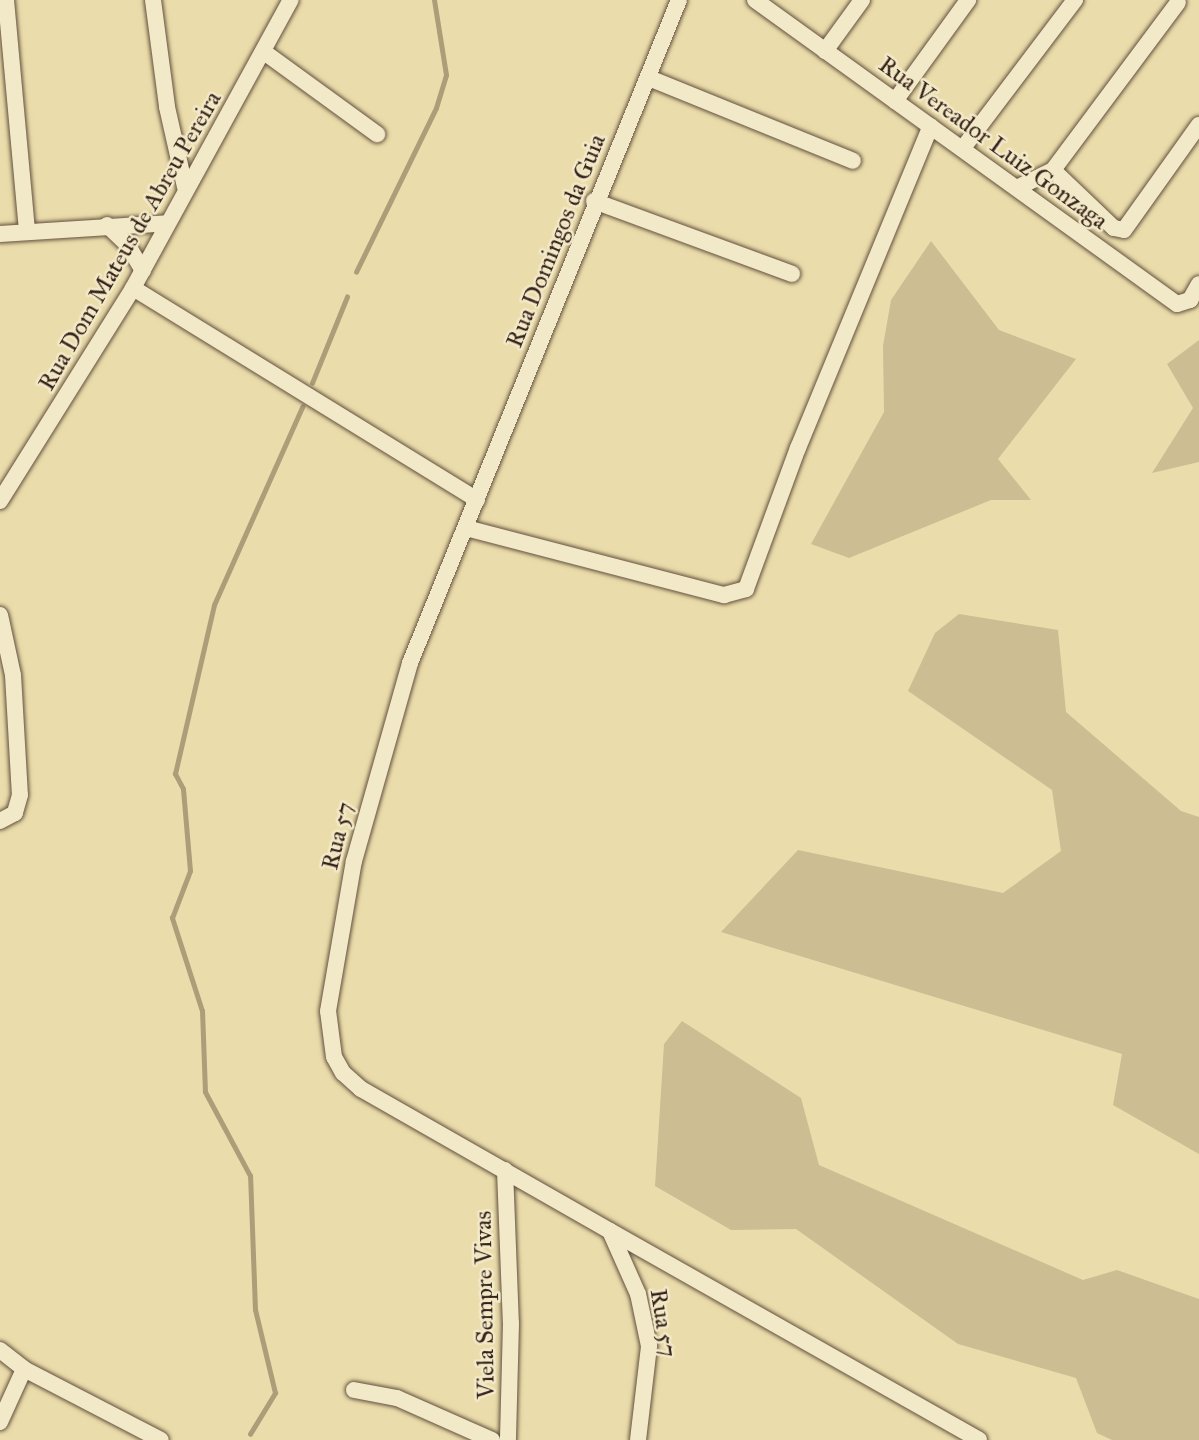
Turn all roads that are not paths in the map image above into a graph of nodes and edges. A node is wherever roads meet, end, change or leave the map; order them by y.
1 (6, 0) edge
2 (153, 0) edge
3 (291, 0) edge
4 (679, 0) edge
5 (756, 0) edge
6 (862, 0) edge
7 (968, 0) edge
8 (1075, 0) edge
9 (1178, 2) edge
10 (825, 51) junction
11 (264, 52) junction
12 (7, 64) edge
13 (649, 78) junction
14 (895, 102) junction
15 (1199, 125) edge
16 (931, 126) junction
17 (377, 134) dead end
18 (963, 148) junction
19 (853, 162) dead end
20 (1054, 170) junction
21 (185, 187) junction
22 (1017, 188) junction
23 (594, 201) junction
24 (168, 223) junction
25 (107, 225) junction
26 (27, 231) junction
27 (0, 234) edge
28 (142, 271) junction
29 (792, 274) dead end
30 (1199, 284) edge
31 (133, 288) junction
32 (0, 500) edge
33 (477, 500) junction
34 (466, 528) junction
35 (0, 615) edge
36 (0, 821) edge
37 (505, 1170) junction
38 (610, 1231) junction
39 (0, 1350) edge
40 (24, 1369) junction
41 (354, 1390) dead end
42 (0, 1422) edge
43 (162, 1440) edge
44 (492, 1440) edge
45 (508, 1440) edge
46 (638, 1440) edge
47 (979, 1440) edge

1 - 12 street
2 - 21 street
3 - 11 street, Rua Dom Mateus de Abreu Pereira
4 - 13 street, Rua Domingos da Guia
5 - 10 street, Rua Vereador Luiz Gonzaga
6 - 10 street
7 - 14 street
8 - 18 street
9 - 20 street
10 - 14 street, Rua Vereador Luiz Gonzaga
11 - 17 street
11 - 21 street, Rua Dom Mateus de Abreu Pereira
12 - 26 street
13 - 19 street
13 - 23 street, Rua Domingos da Guia
14 - 16 street, Rua Vereador Luiz Gonzaga
15 - 20 street
16 - 18 street, Rua Vereador Luiz Gonzaga
16 - 34 street
18 - 22 street, Rua Vereador Luiz Gonzaga
20 - 22 street
21 - 24 street, Rua Dom Mateus de Abreu Pereira
22 - 30 street, Rua Vereador Luiz Gonzaga
23 - 29 street
23 - 33 street, Rua Domingos da Guia
24 - 25 street
24 - 28 street, Rua Dom Mateus de Abreu Pereira
25 - 26 street
25 - 28 street
26 - 27 street
28 - 31 street, Rua Dom Mateus de Abreu Pereira
31 - 32 street, Rua Dom Mateus de Abreu Pereira
31 - 33 street
33 - 34 street, Rua 57
34 - 37 street, Rua 57
35 - 36 street
37 - 38 street, Rua 57
37 - 45 street, Viela Sempre Vivas
38 - 46 street, Rua 57
38 - 47 street
39 - 40 street
40 - 42 street
40 - 43 street
41 - 44 street

